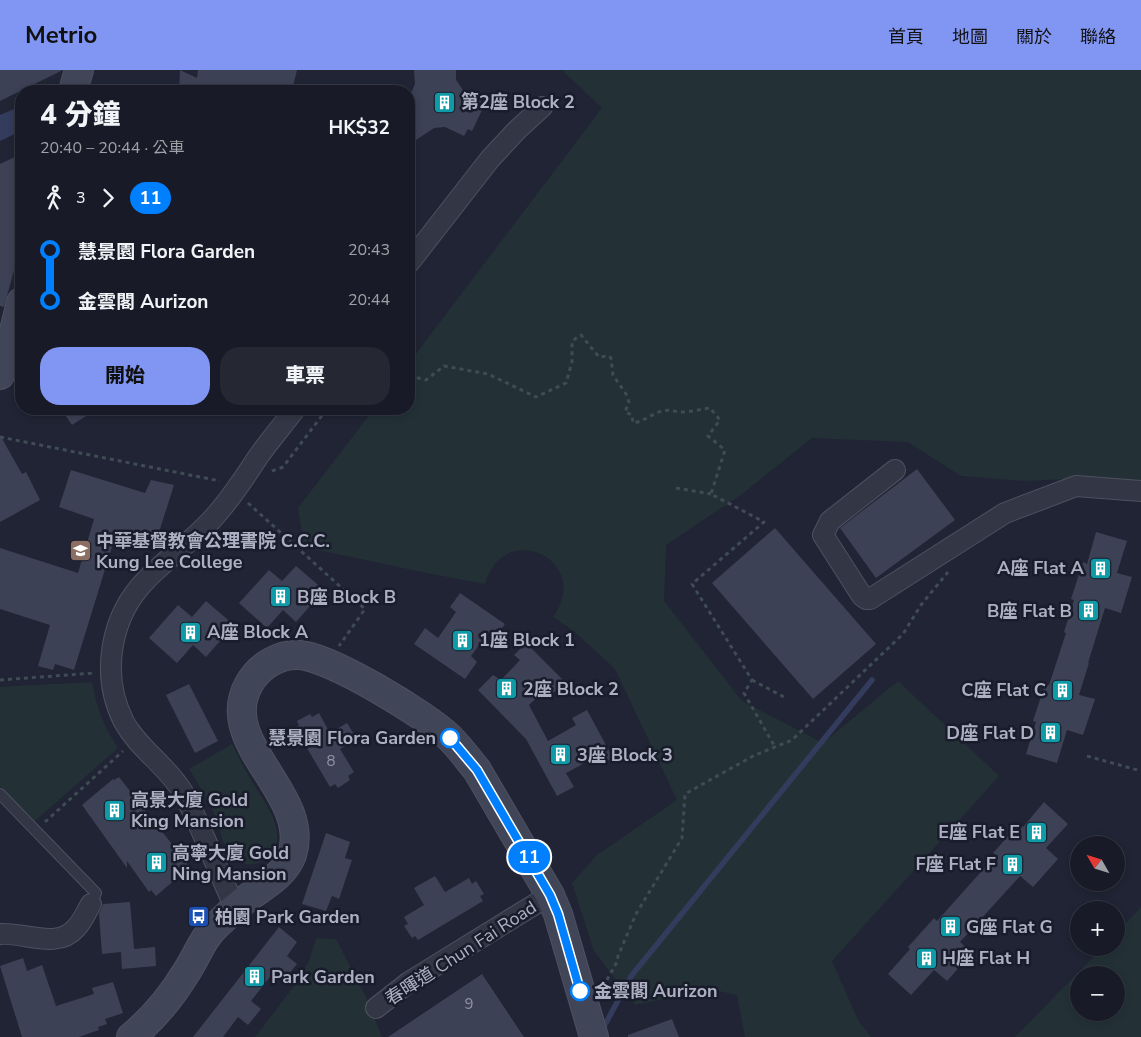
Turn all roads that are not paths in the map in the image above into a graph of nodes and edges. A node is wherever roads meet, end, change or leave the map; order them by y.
1 (79, 70) edge
2 (75, 85) edge
3 (542, 107) dead end
4 (415, 255) edge
5 (15, 327) edge
6 (0, 375) edge
7 (290, 415) edge
8 (895, 470) dead end
9 (1141, 491) edge
10 (0, 794) edge
11 (550, 895) junction
12 (91, 904) joint
13 (235, 908) junction
14 (0, 934) edge
15 (376, 1008) dead end
16 (593, 1035) edge
17 (131, 1037) edge

1 - 2 street
3 - 4 street
5 - 6 street
7 - 13 street
8 - 9 street
10 - 12 lane
11 - 13 street, 春暉道 Chun Fai Road
11 - 15 street, 春暉道 Chun Fai Road
11 - 16 street
12 - 14 street
13 - 17 street, 春暉道 Chun Fai Road

